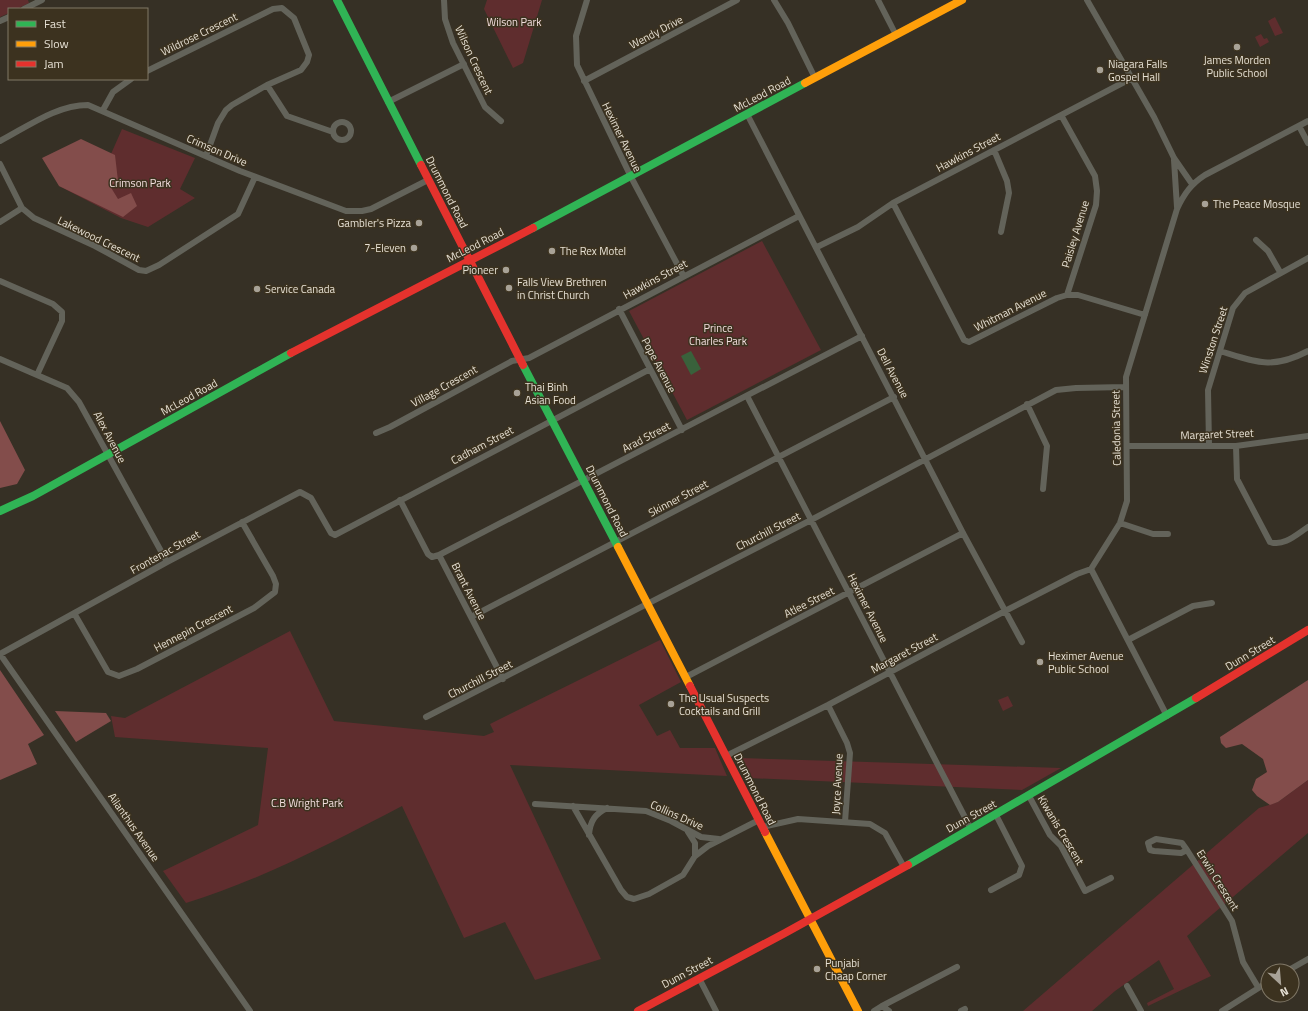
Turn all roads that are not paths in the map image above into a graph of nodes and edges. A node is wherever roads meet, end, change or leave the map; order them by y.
1 (42, 0) edge
2 (337, 0) edge
3 (444, 0) edge
4 (587, 0) edge
5 (737, 0) edge
6 (774, 0) edge
7 (878, 0) edge
8 (962, 0) edge
9 (1087, 0) edge
10 (26, 8) edge
11 (896, 35) junction
12 (464, 64) junction
13 (148, 70) edge
14 (815, 78) junction
15 (1132, 78) junction
16 (131, 80) edge
17 (584, 82) junction
18 (267, 85) junction
19 (388, 102) junction
20 (103, 110) junction
21 (747, 114) junction
22 (1061, 114) junction
23 (500, 121) dead end
24 (1308, 121) edge
25 (1299, 126) junction
26 (333, 132) dead end
27 (0, 141) edge
28 (1308, 142) edge
29 (994, 150) junction
30 (206, 156) junction
31 (1174, 158) junction
32 (0, 164) edge
33 (255, 177) junction
34 (631, 177) junction
35 (428, 180) junction
36 (1192, 184) junction
37 (893, 203) junction
38 (22, 208) junction
39 (1177, 208) junction
40 (799, 216) junction
41 (0, 222) edge
42 (1001, 232) dead end
43 (1256, 240) dead end
44 (816, 247) junction
45 (1308, 258) edge
46 (469, 260) junction
47 (1280, 272) junction
48 (683, 275) junction
49 (0, 281) edge
50 (1067, 295) junction
51 (619, 309) junction
52 (1145, 315) junction
53 (862, 336) junction
54 (1220, 351) junction
55 (1308, 351) edge
56 (0, 359) edge
57 (521, 359) junction
58 (650, 369) junction
59 (37, 375) junction
60 (1125, 387) junction
61 (747, 396) junction
62 (894, 397) junction
63 (1027, 404) junction
64 (552, 419) junction
65 (682, 430) junction
66 (376, 432) dead end
67 (1308, 436) edge
68 (1209, 445) junction
69 (1127, 446) junction
70 (1236, 446) junction
71 (108, 455) junction
72 (779, 457) junction
73 (926, 459) junction
74 (584, 481) junction
75 (1043, 490) dead end
76 (400, 500) junction
77 (0, 511) edge
78 (811, 520) junction
79 (242, 522) junction
80 (1120, 523) junction
81 (327, 527) joint
82 (1308, 527) edge
83 (963, 533) junction
84 (1168, 534) dead end
85 (616, 542) junction
86 (439, 555) junction
87 (167, 562) junction
88 (1091, 569) junction
89 (849, 593) junction
90 (1212, 603) dead end
91 (647, 604) junction
92 (1005, 611) junction
93 (74, 613) junction
94 (471, 617) junction
95 (1308, 630) edge
96 (1128, 640) junction
97 (1022, 642) dead end
98 (0, 654) edge
99 (890, 672) junction
100 (686, 677) junction
101 (503, 679) junction
102 (828, 704) junction
103 (1166, 716) junction
104 (426, 717) dead end
105 (726, 756) junction
106 (1029, 796) junction
107 (535, 804) dead end
108 (573, 806) junction
109 (607, 808) junction
110 (996, 815) junction
111 (845, 822) junction
112 (761, 824) junction
113 (970, 829) junction
114 (688, 832) junction
115 (589, 835) junction
116 (718, 839) junction
117 (1187, 850) junction
118 (695, 856) junction
119 (904, 867) junction
120 (1111, 878) dead end
121 (991, 890) dead end
122 (811, 920) junction
123 (957, 967) dead end
124 (699, 978) junction
125 (1127, 986) dead end
126 (1258, 987) joint
127 (882, 1006) junction
128 (250, 1011) edge
129 (638, 1011) edge
130 (716, 1011) edge
131 (858, 1011) edge
132 (874, 1011) edge
133 (889, 1011) edge
134 (1141, 1011) edge
135 (1222, 1011) edge

1 - 10 street
2 - 19 main road, Drummond Road
3 - 12 street, Wilson Crescent
4 - 17 street, Heximer Avenue
5 - 17 street, Wendy Drive
6 - 14 street
7 - 11 street
8 - 11 main road, McLeod Road
9 - 15 street
11 - 14 main road, McLeod Road
12 - 19 street
12 - 23 street, Wilson Crescent
13 - 18 street, Wildrose Crescent
14 - 21 main road, McLeod Road
15 - 22 street, Hawkins Street
15 - 31 street
16 - 20 street
17 - 34 street, Heximer Avenue
18 - 26 street
18 - 30 street
19 - 35 main road, Drummond Road
20 - 27 street, Crimson Drive
20 - 30 street, Crimson Drive
21 - 34 main road, McLeod Road
21 - 40 street, Dell Avenue
22 - 29 street, Hawkins Street
22 - 50 street, Paisley Avenue
24 - 25 street, Caledonia Street
25 - 28 street
25 - 36 street, Caledonia Street
29 - 37 street, Hawkins Street
29 - 42 street
30 - 33 street, Crimson Drive
31 - 36 street
31 - 39 street
32 - 38 street, Lakewood Crescent
33 - 35 street, Crimson Drive
33 - 38 street, Lakewood Crescent
34 - 46 main road, McLeod Road
34 - 48 street, Heximer Avenue
35 - 46 main road, Drummond Road
36 - 39 street, Caledonia Street
37 - 44 street, Hawkins Street
37 - 50 street, Whitman Avenue
38 - 41 street
39 - 52 street, Caledonia Street
40 - 44 street, Dell Avenue
40 - 48 street, Hawkins Street
43 - 47 street
44 - 53 street, Dell Avenue
45 - 47 street, Winston Street
46 - 57 main road, Drummond Road
46 - 71 main road, McLeod Road
47 - 54 street, Winston Street
48 - 51 street, Hawkins Street
49 - 59 street
50 - 52 street, Whitman Avenue
51 - 57 street, Hawkins Street
51 - 58 street, Pope Avenue
52 - 60 street, Caledonia Street
53 - 61 street, Arad Street
53 - 62 street, Dell Avenue
54 - 55 street
54 - 68 street, Winston Street
56 - 59 street, Alex Avenue
57 - 64 main road, Drummond Road
57 - 66 street, Village Crescent
58 - 64 street, Cadham Street
58 - 65 street, Pope Avenue
59 - 71 street, Alex Avenue
60 - 63 street, Churchill Street
60 - 69 street, Caledonia Street
61 - 65 street, Arad Street
61 - 72 street, Heximer Avenue
62 - 72 street, Skinner Street
62 - 73 street, Dell Avenue
63 - 73 street, Churchill Street
63 - 75 street
64 - 74 main road, Drummond Road
64 - 76 street, Cadham Street
65 - 74 street, Arad Street
67 - 70 street, Margaret Street
68 - 69 street, Margaret Street
68 - 70 street, Margaret Street
69 - 80 street, Caledonia Street
70 - 82 street
71 - 77 main road, McLeod Road
71 - 87 street, Alex Avenue
72 - 78 street, Heximer Avenue
72 - 85 street, Skinner Street
73 - 78 street, Churchill Street
73 - 83 street, Dell Avenue
74 - 85 main road, Drummond Road
74 - 86 street, Arad Street
76 - 81 street, Cadham Street
76 - 86 street, Brant Avenue
78 - 89 street, Heximer Avenue
78 - 91 street, Churchill Street
79 - 81 street, Frontenac Street
79 - 87 street, Frontenac Street
79 - 93 street, Hennepin Crescent
80 - 84 street
80 - 88 street, Caledonia Street
83 - 89 street, Atlee Street
83 - 92 street, Dell Avenue
85 - 91 main road, Drummond Road
85 - 94 street, Skinner Street
86 - 94 street, Brant Avenue
87 - 93 street, Frontenac Street
88 - 92 street, Margaret Street
88 - 96 street
89 - 99 street, Heximer Avenue
89 - 100 street, Atlee Street
90 - 96 street
91 - 100 main road, Drummond Road
91 - 101 street, Churchill Street
92 - 97 street, Dell Avenue
92 - 99 street, Margaret Street
93 - 98 street, Frontenac Street
94 - 101 street, Brant Avenue
95 - 103 main road, Dunn Street
96 - 103 street
98 - 128 street, Ailanthus Avenue
99 - 102 street, Margaret Street
99 - 113 street, Heximer Avenue
100 - 105 main road, Drummond Road
101 - 104 street, Churchill Street
102 - 105 street, Margaret Street
102 - 111 street, Joyce Avenue
103 - 106 main road, Dunn Street
105 - 112 main road, Drummond Road
106 - 110 main road, Dunn Street
106 - 120 street, Kiwanis Crescent
107 - 108 street, Collins Drive
108 - 109 street, Collins Drive
108 - 115 street
109 - 114 street, Collins Drive
109 - 115 street
110 - 113 main road, Dunn Street
110 - 121 street
111 - 112 street
111 - 119 street
112 - 116 street
112 - 122 main road, Drummond Road
113 - 119 main road, Dunn Street
114 - 116 street, Collins Drive
114 - 118 street
115 - 118 street
116 - 118 street
117 - 117 street, Erwin Crescent
117 - 126 street, Erwin Crescent
119 - 122 main road, Dunn Street
122 - 124 main road, Dunn Street
122 - 131 main road, Drummond Road
123 - 127 street
124 - 129 main road, Dunn Street
124 - 130 street
125 - 134 street
126 - 135 street
127 - 132 street
127 - 133 street

